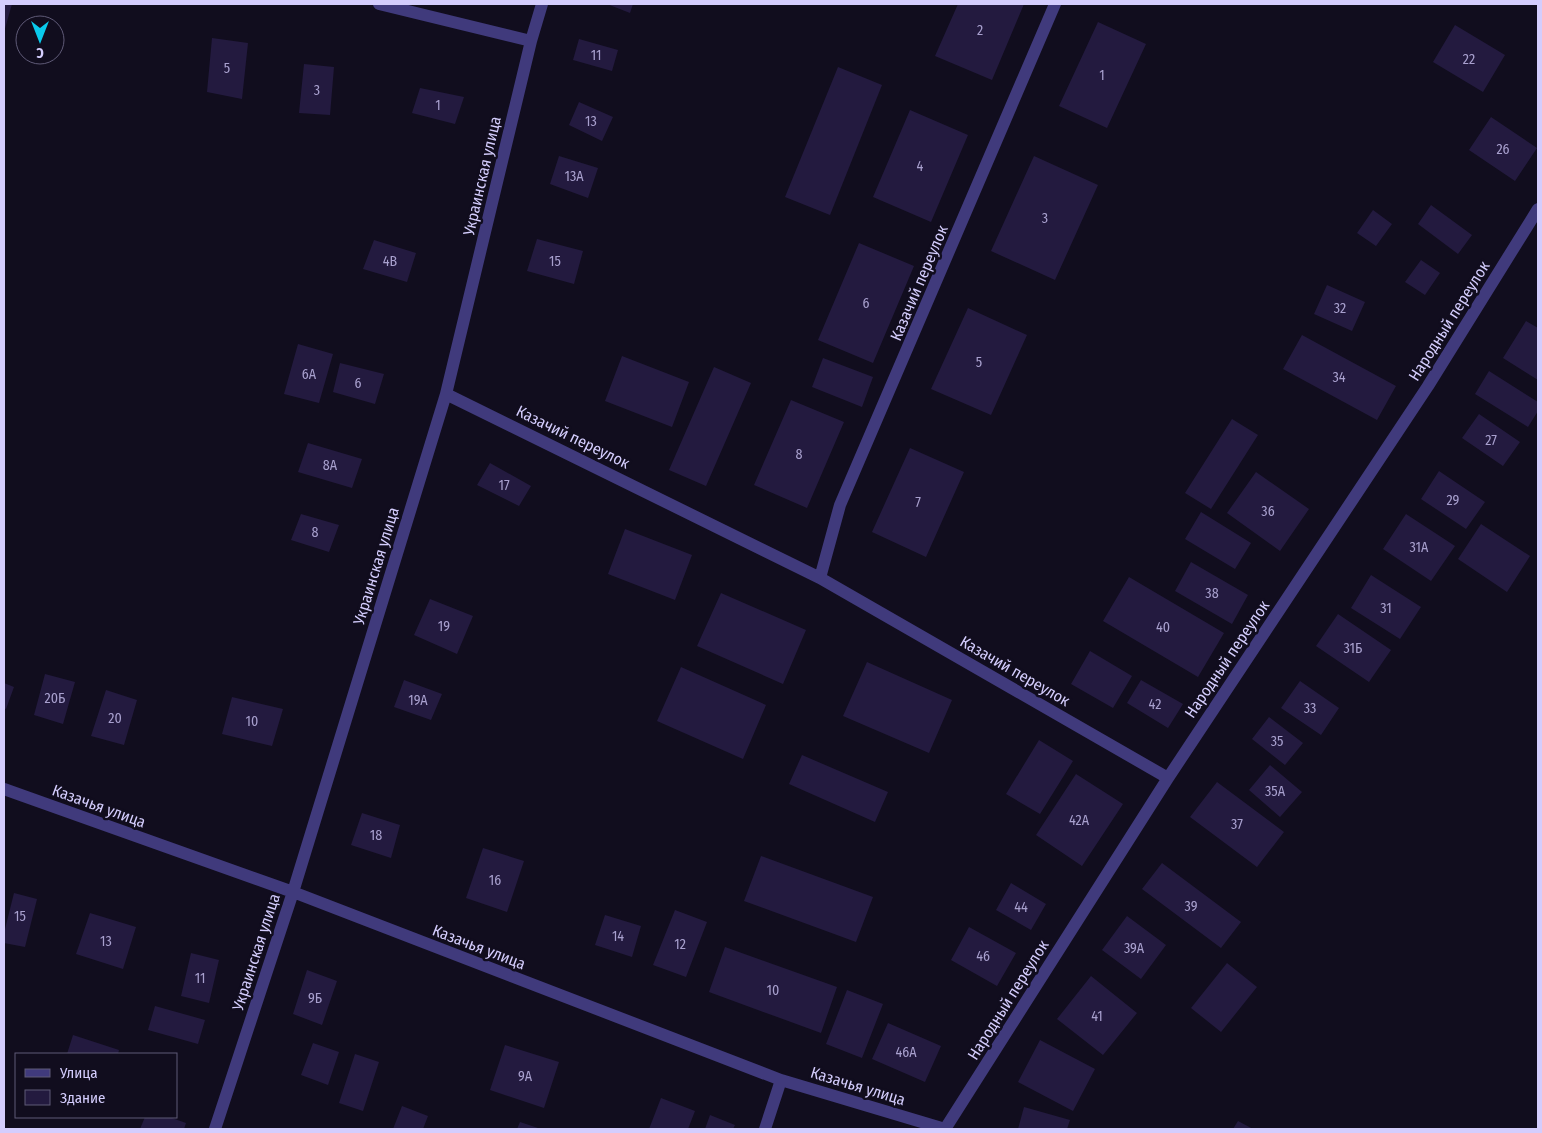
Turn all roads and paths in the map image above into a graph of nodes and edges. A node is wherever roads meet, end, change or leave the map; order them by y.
1 (379, 4) edge
2 (542, 4) edge
3 (1055, 4) edge
4 (531, 41) junction
5 (1538, 209) edge
6 (446, 394) junction
7 (820, 578) junction
8 (1168, 778) junction
9 (4, 788) edge
10 (293, 892) junction
11 (781, 1080) junction
12 (215, 1129) edge
13 (765, 1129) edge
14 (945, 1129) edge

1 - 4 street
2 - 4 street, Украинская улица
3 - 7 street, Казачий переулок
4 - 6 street, Украинская улица
5 - 8 street, Народный переулок
6 - 7 street, Казачий переулок
6 - 10 street, Украинская улица
7 - 8 street, Казачий переулок
8 - 14 street, Народный переулок
9 - 10 street, Казачья улица
10 - 11 street, Казачья улица
10 - 12 street, Украинская улица
11 - 13 street
11 - 14 street, Казачья улица

